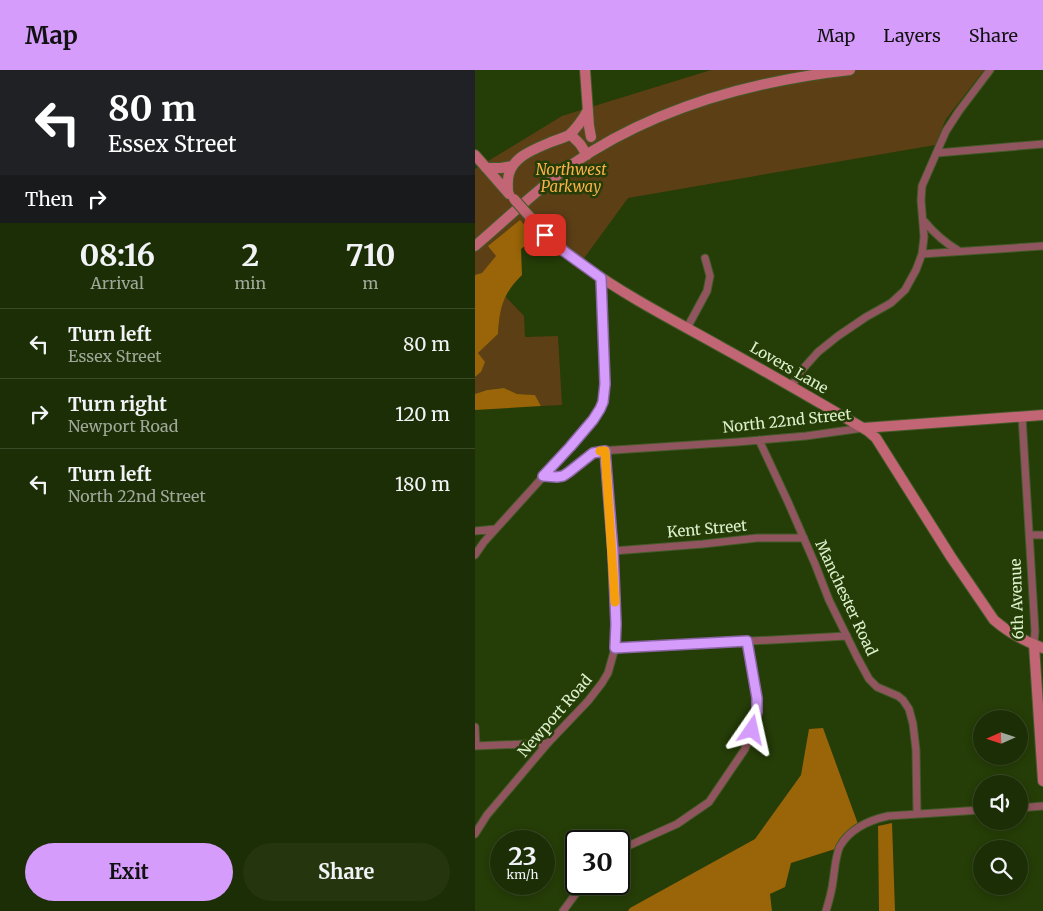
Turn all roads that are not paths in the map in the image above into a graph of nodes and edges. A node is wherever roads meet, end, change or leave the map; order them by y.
1 (585, 70) edge
2 (850, 70) edge
3 (990, 70) edge
4 (588, 110) junction
5 (573, 130) junction
6 (591, 137) junction
7 (1043, 144) edge
8 (597, 148) junction
9 (937, 153) junction
10 (475, 155) edge
11 (587, 155) junction
12 (512, 166) junction
13 (486, 168) junction
14 (511, 196) junction
15 (924, 221) junction
16 (475, 246) edge
17 (1043, 246) edge
18 (959, 251) junction
19 (922, 254) junction
20 (705, 258) dead end
21 (601, 278) junction
22 (687, 328) junction
23 (791, 387) junction
24 (1043, 415) edge
25 (1022, 416) junction
26 (863, 428) junction
27 (759, 440) junction
28 (605, 451) junction
29 (543, 476) junction
30 (495, 529) junction
31 (475, 531) edge
32 (1029, 535) junction
33 (1043, 535) edge
34 (804, 538) junction
35 (613, 551) junction
36 (475, 555) edge
37 (847, 636) junction
38 (747, 641) junction
39 (1039, 647) edge
40 (615, 648) junction
41 (475, 727) edge
42 (548, 742) junction
43 (475, 746) edge
44 (1043, 782) edge
45 (1043, 806) edge
46 (1028, 807) edge
47 (973, 810) edge
48 (917, 814) junction
49 (475, 834) edge
50 (630, 845) edge
51 (575, 895) edge
52 (563, 911) edge
53 (826, 911) edge

1 - 4 street
2 - 8 street
3 - 9 street
4 - 5 street
4 - 6 street
5 - 6 street
5 - 11 street
5 - 12 street
6 - 8 street
7 - 9 street
8 - 11 street
9 - 15 street
10 - 13 street, Lovers Lane
11 - 16 street
12 - 13 street
12 - 14 street
13 - 14 street, Lovers Lane
14 - 21 street, Lovers Lane, bridge
15 - 18 street
15 - 19 street
17 - 18 street
18 - 19 street
19 - 23 street
20 - 22 street
21 - 22 street, Lovers Lane
21 - 29 street
22 - 23 street, Lovers Lane
23 - 26 street, Lovers Lane
24 - 25 street, North 22nd Street
25 - 26 street, North 22nd Street
25 - 32 street, 6th Avenue
26 - 27 street, North 22nd Street
26 - 39 street, Lovers Lane
27 - 28 street, North 22nd Street
27 - 34 street, Manchester Road
28 - 29 street, North 22nd Street
28 - 35 street, Newport Road
29 - 30 street
30 - 31 street
30 - 36 street
32 - 33 street
32 - 39 street, 6th Avenue
34 - 35 street, Kent Street
34 - 37 street, Manchester Road
35 - 40 street, Newport Road
37 - 38 street
37 - 48 street, Manchester Road
38 - 40 street
38 - 50 street
39 - 44 street, 6th Avenue
40 - 42 street, Newport Road
41 - 43 street
42 - 43 street
42 - 49 street, Newport Road
45 - 46 street
47 - 48 street
48 - 53 street
51 - 52 street

